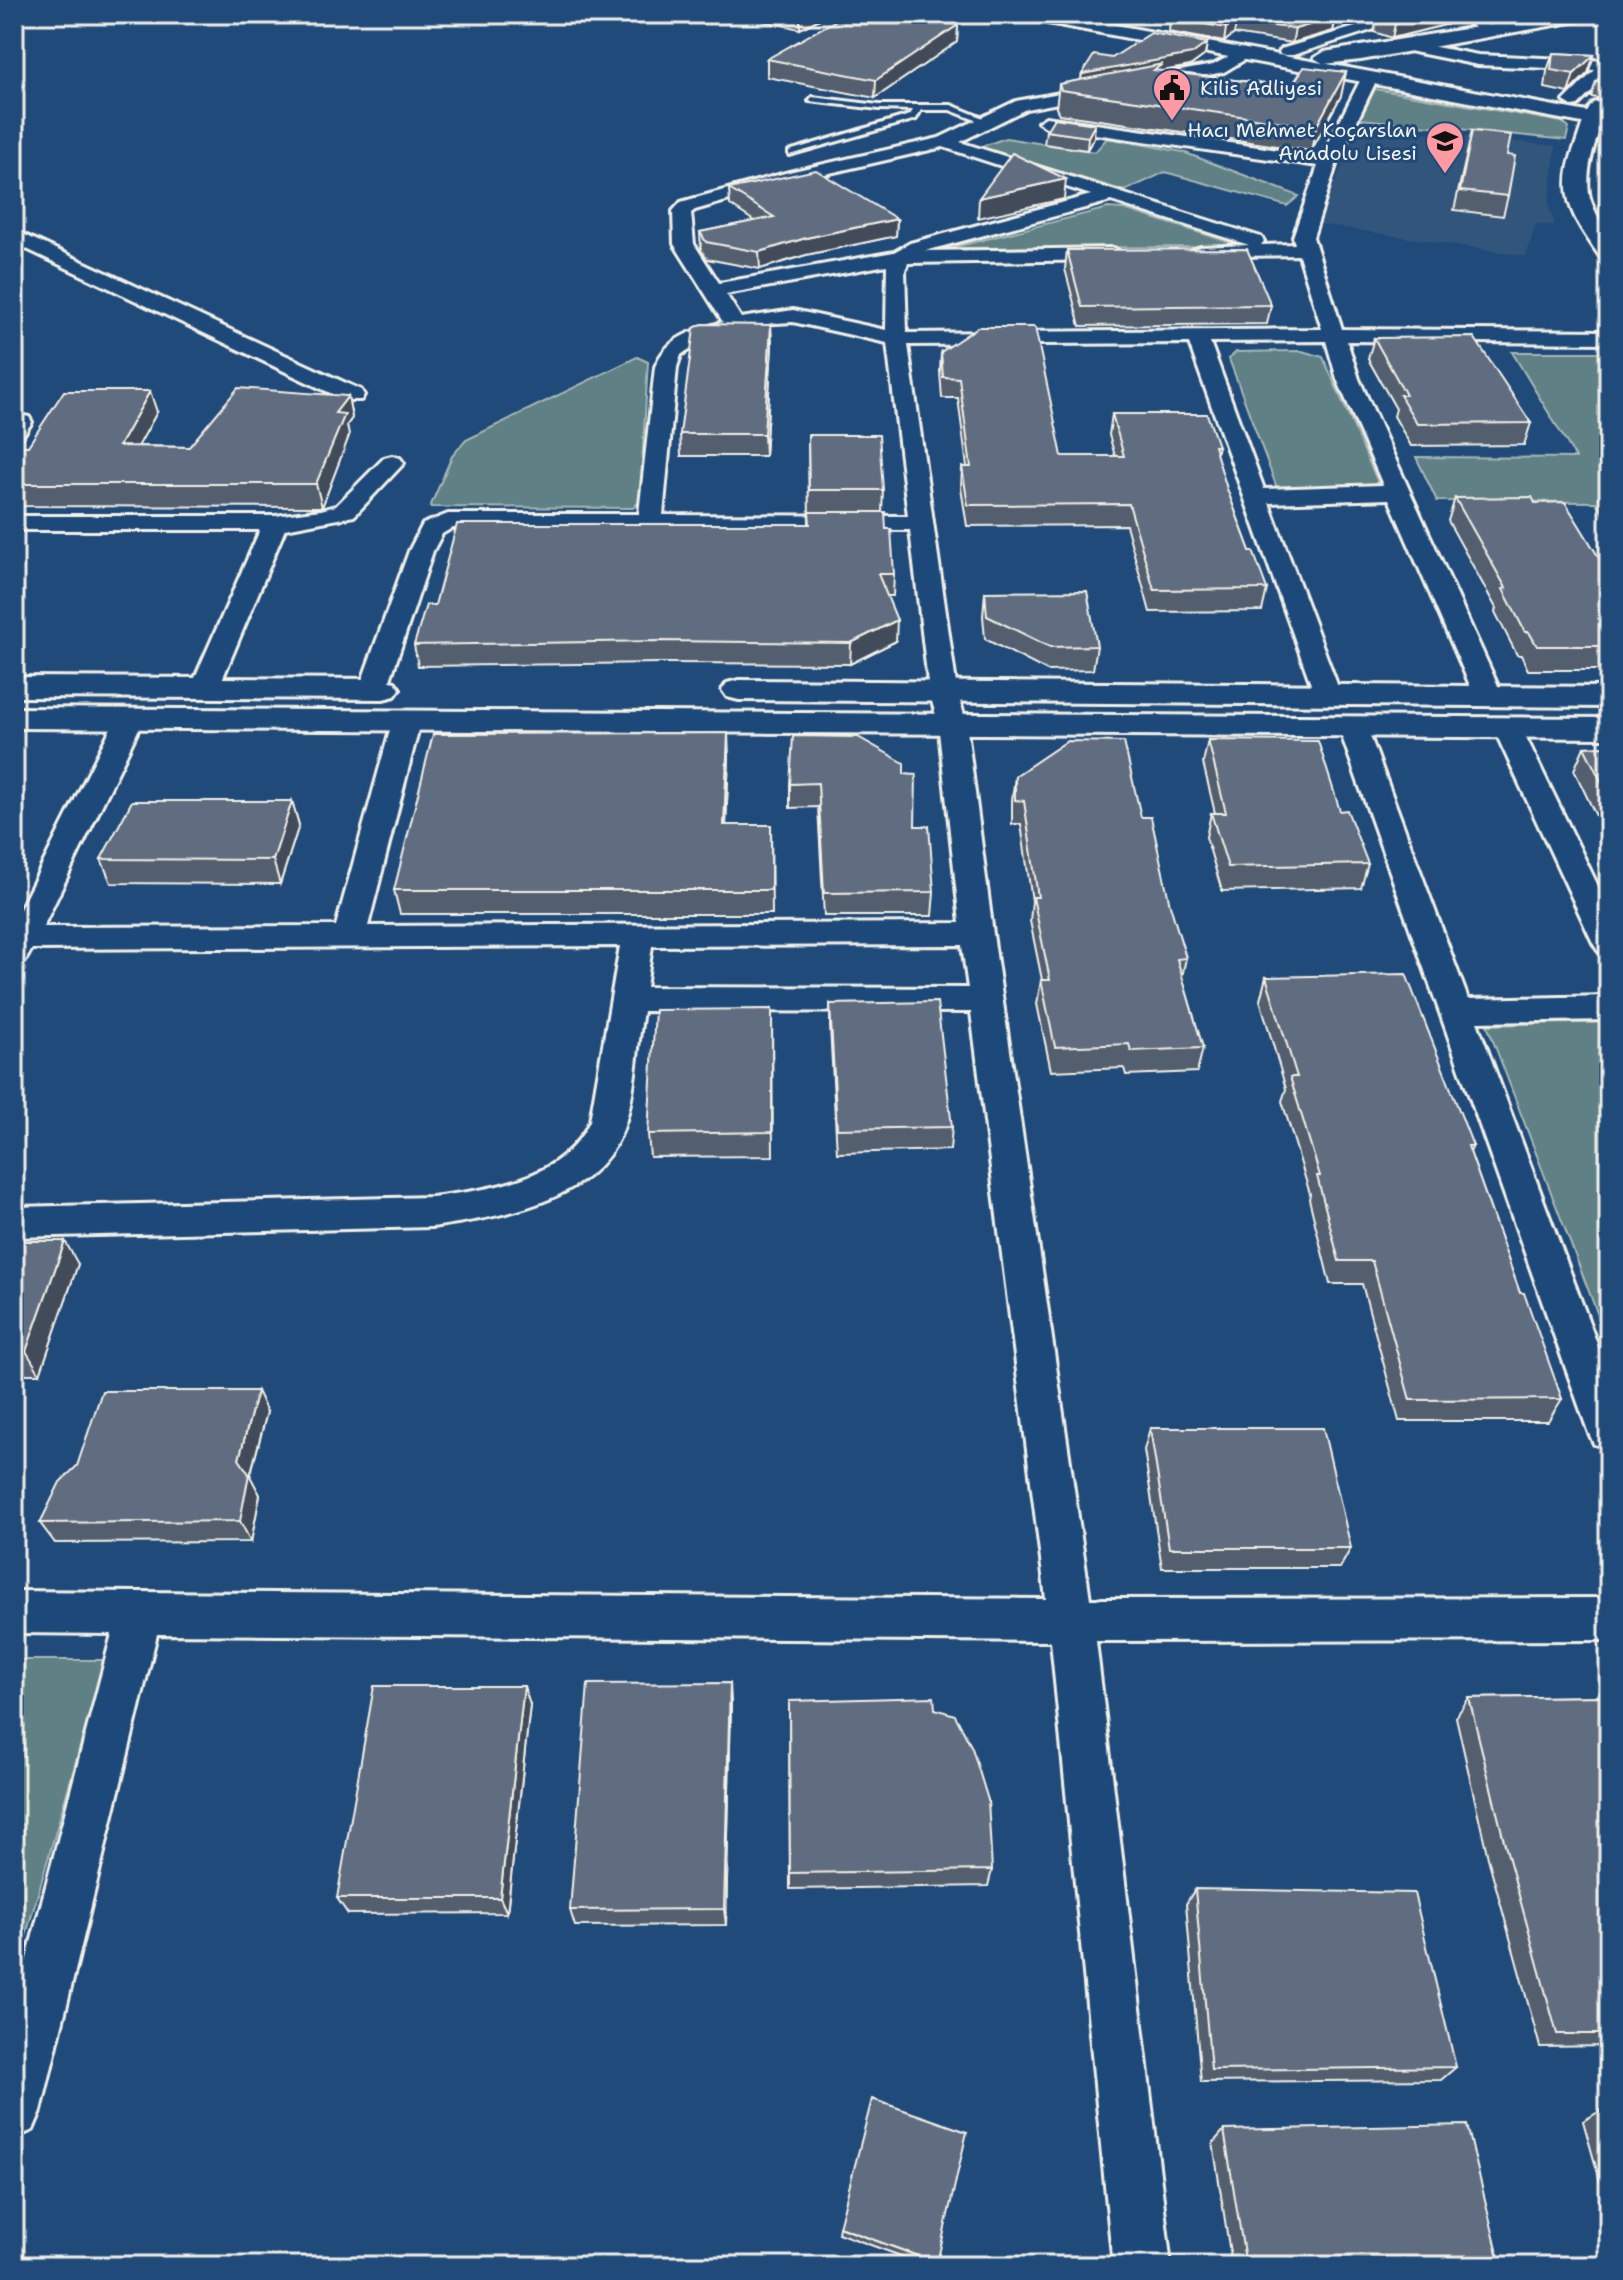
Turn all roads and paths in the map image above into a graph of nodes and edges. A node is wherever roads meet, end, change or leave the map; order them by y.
1 (1026, 14) edge
2 (1088, 14) edge
3 (1415, 14) edge
4 (1463, 14) edge
5 (1588, 14) edge
6 (1609, 16) edge
7 (1337, 23) dead end
8 (1366, 28) junction
9 (1485, 30) junction
10 (1404, 46) junction
11 (1287, 52) junction
12 (1433, 52) junction
13 (1243, 54) junction
14 (1324, 58) junction
15 (1609, 66) edge
16 (1374, 72) junction
17 (812, 99) dead end
18 (1572, 101) junction
19 (918, 108) junction
20 (1602, 114) edge
21 (989, 118) junction
22 (944, 142) junction
23 (792, 153) dead end
24 (1328, 162) junction
25 (1109, 196) junction
26 (14, 236) edge
27 (1307, 249) junction
28 (1177, 253) edge
29 (1609, 253) edge
30 (1130, 254) edge
31 (900, 257) junction
32 (712, 290) junction
33 (736, 326) junction
34 (1335, 335) junction
35 (1197, 337) junction
36 (1609, 337) edge
37 (897, 339) junction
38 (353, 395) dead end
39 (392, 463) dead end
40 (1398, 492) junction
41 (1255, 496) junction
42 (650, 522) junction
43 (14, 523) edge
44 (275, 523) junction
45 (920, 523) junction
46 (14, 687) edge
47 (205, 687) junction
48 (373, 689) junction
49 (499, 690) dead end
50 (705, 690) dead end
51 (1327, 695) junction
52 (1489, 697) junction
53 (1609, 697) edge
54 (947, 707) junction
55 (14, 718) edge
56 (407, 719) junction
57 (129, 720) junction
58 (1353, 728) junction
59 (1609, 728) edge
60 (1508, 729) junction
61 (977, 934) junction
62 (638, 935) junction
63 (349, 937) junction
64 (1609, 943) edge
65 (18, 946) edge
66 (628, 999) junction
67 (986, 1000) junction
68 (1609, 1008) edge
69 (1457, 1011) junction
70 (14, 1222) edge
71 (1609, 1431) edge
72 (14, 1612) edge
73 (140, 1613) junction
74 (1609, 1619) edge
75 (1071, 1620) junction
76 (14, 2111) edge
77 (1142, 2266) edge

1 - 13 street
2 - 11 street
3 - 8 street
4 - 9 street
5 - 9 street
6 - 12 street
7 - 8 street
8 - 11 street
9 - 10 street
10 - 12 street
10 - 14 street
11 - 14 street
12 - 15 street
12 - 16 street
13 - 16 street
13 - 21 street
14 - 16 street
15 - 18 street
16 - 18 street
16 - 20 street
16 - 24 street
17 - 19 lane
18 - 20 street
19 - 21 lane
19 - 23 lane
20 - 29 street
21 - 22 street
21 - 24 street
22 - 25 street
22 - 32 street
24 - 27 street
25 - 27 street
25 - 31 street
26 - 38 street
27 - 28 street
27 - 34 street
30 - 31 street
31 - 32 street
31 - 37 street
32 - 33 street
33 - 37 street
33 - 42 street
34 - 35 street
34 - 36 street
34 - 40 street
35 - 37 street
35 - 41 street
37 - 45 street
39 - 44 street
40 - 41 street
40 - 52 street
41 - 51 street
42 - 45 street
42 - 48 street
43 - 44 street
44 - 47 street
45 - 54 street
46 - 47 street
47 - 48 street
48 - 49 street
50 - 54 street
51 - 52 street
51 - 54 street
52 - 53 street
54 - 56 street
54 - 58 street
54 - 61 street
55 - 57 street
56 - 57 street
56 - 63 street
57 - 65 street
58 - 60 street
58 - 69 street
59 - 60 street
60 - 64 street
61 - 62 street
61 - 67 street
62 - 63 street
62 - 66 street
63 - 65 street
66 - 67 street
66 - 70 street
67 - 75 street
68 - 69 street
69 - 71 street
72 - 73 street
73 - 75 street
73 - 76 street
74 - 75 street
75 - 77 street

